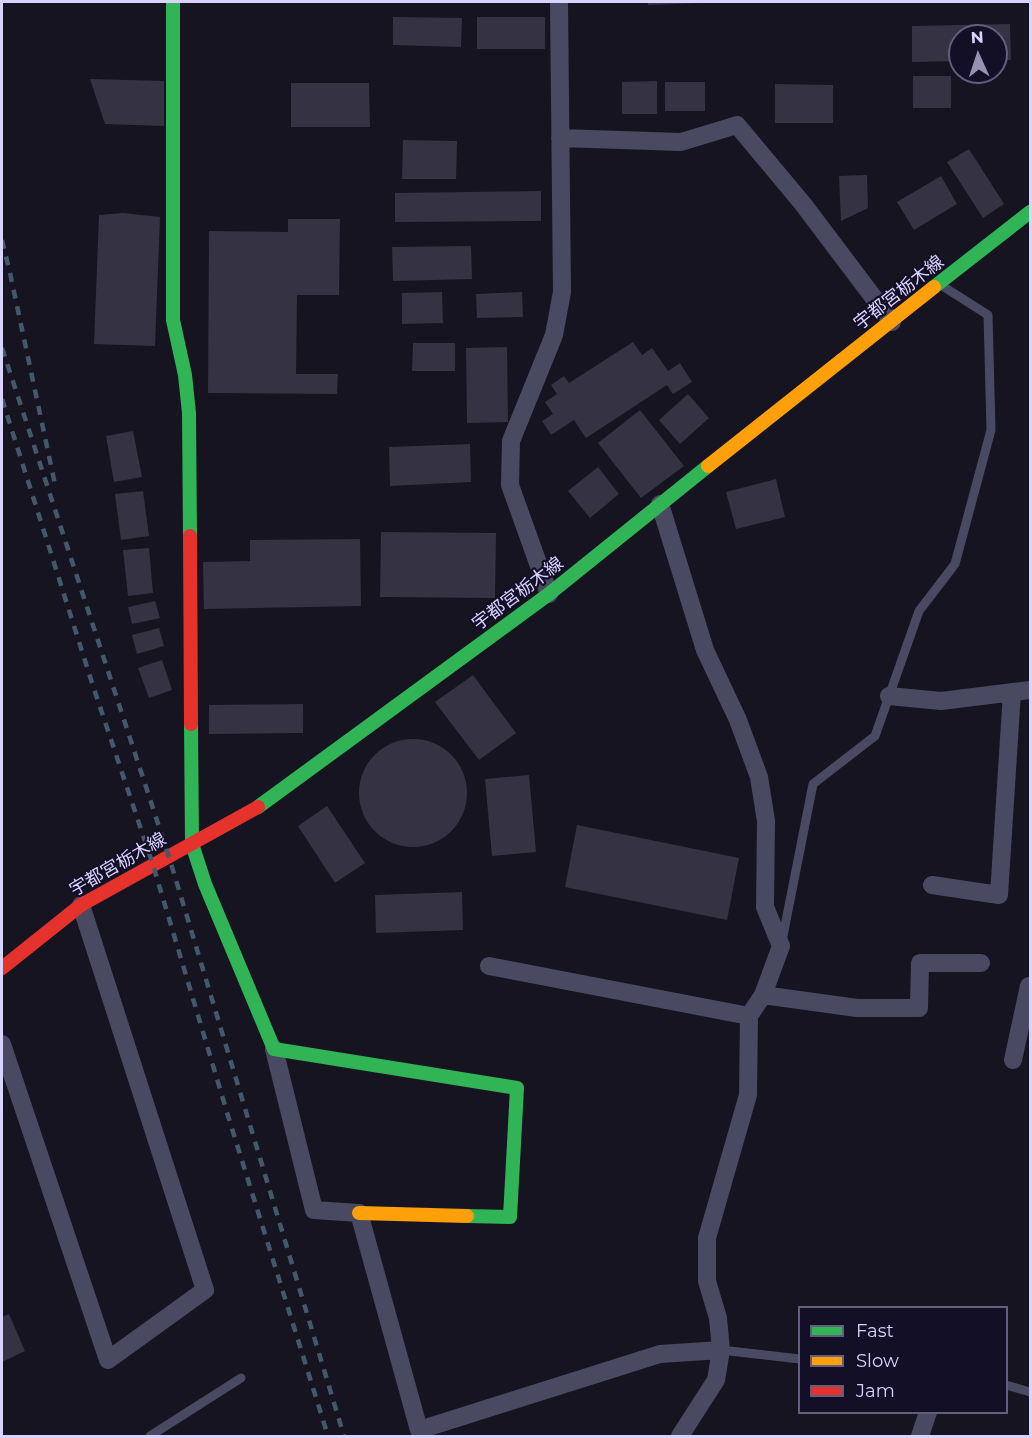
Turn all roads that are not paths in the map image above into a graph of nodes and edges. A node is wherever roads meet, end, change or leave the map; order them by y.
1 (173, 2) edge
2 (559, 2) edge
3 (560, 138) junction
4 (1030, 212) edge
5 (940, 284) junction
6 (892, 322) junction
7 (660, 504) junction
8 (549, 594) junction
9 (1030, 690) edge
10 (1012, 692) junction
11 (889, 696) junction
12 (192, 844) junction
13 (932, 885) dead end
14 (81, 905) junction
15 (782, 946) junction
16 (981, 963) dead end
17 (489, 966) dead end
18 (2, 968) edge
19 (1030, 986) edge
20 (763, 995) junction
21 (749, 1016) junction
22 (2, 1044) edge
23 (274, 1049) junction
24 (1013, 1060) dead end
25 (359, 1213) junction
26 (722, 1350) junction
27 (798, 1359) edge
28 (241, 1378) dead end
29 (1008, 1386) edge
30 (1030, 1392) edge
31 (928, 1414) edge
32 (150, 1437) edge
33 (680, 1437) edge
34 (920, 1437) edge

1 - 12 street
2 - 3 street
3 - 6 street
3 - 8 street
4 - 5 street, 宇都宮栃木線
5 - 6 street, 宇都宮栃木線
5 - 11 lane
6 - 7 street, 宇都宮栃木線
7 - 8 street, 宇都宮栃木線
7 - 15 street
8 - 12 street, 宇都宮栃木線
9 - 10 street
10 - 11 street
10 - 13 street
11 - 15 lane
12 - 14 street, 宇都宮栃木線
12 - 23 street
14 - 18 street, 宇都宮栃木線
14 - 22 street
15 - 20 street
16 - 20 street
17 - 21 street
19 - 24 street
20 - 21 street
21 - 26 street
23 - 25 street
23 - 25 street
25 - 26 street
26 - 27 lane
26 - 33 street
28 - 32 lane
29 - 30 lane
31 - 34 street

